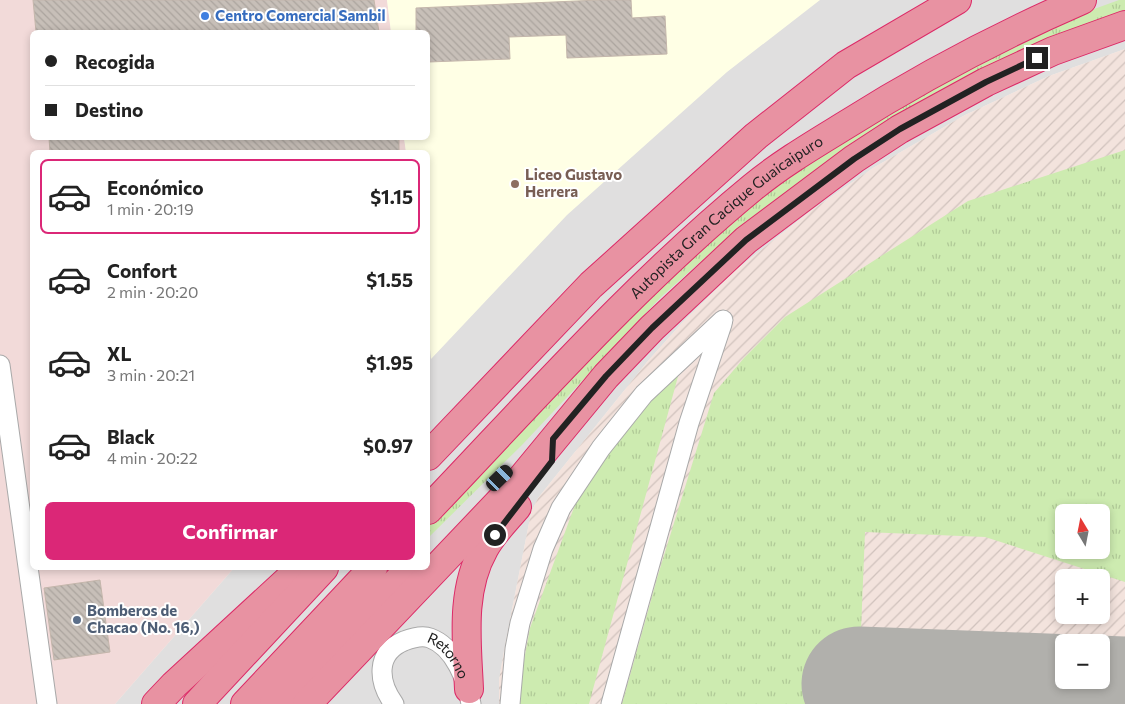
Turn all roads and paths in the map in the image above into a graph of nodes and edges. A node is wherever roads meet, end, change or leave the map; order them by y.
1 (957, 0) edge
2 (1082, 0) edge
3 (1125, 25) edge
4 (0, 365) edge
5 (553, 439) junction
6 (434, 448) edge
7 (430, 508) edge
8 (430, 548) edge
9 (299, 570) edge
10 (322, 570) edge
11 (371, 570) edge
12 (409, 570) edge
13 (470, 696) edge
14 (47, 704) edge
15 (156, 704) edge
16 (197, 704) edge
17 (245, 704) edge
18 (274, 704) edge
19 (307, 704) edge
20 (394, 704) edge
21 (510, 704) edge
22 (611, 704) edge

1 - 6 highway
2 - 7 highway, Autopista Gran Cacique Guaicaipuro
3 - 5 highway
4 - 14 street
5 - 8 highway
5 - 13 highway
5 - 19 highway
9 - 15 highway
10 - 16 highway
11 - 17 highway
12 - 18 highway
13 - 20 street, Retorno
21 - 22 street

